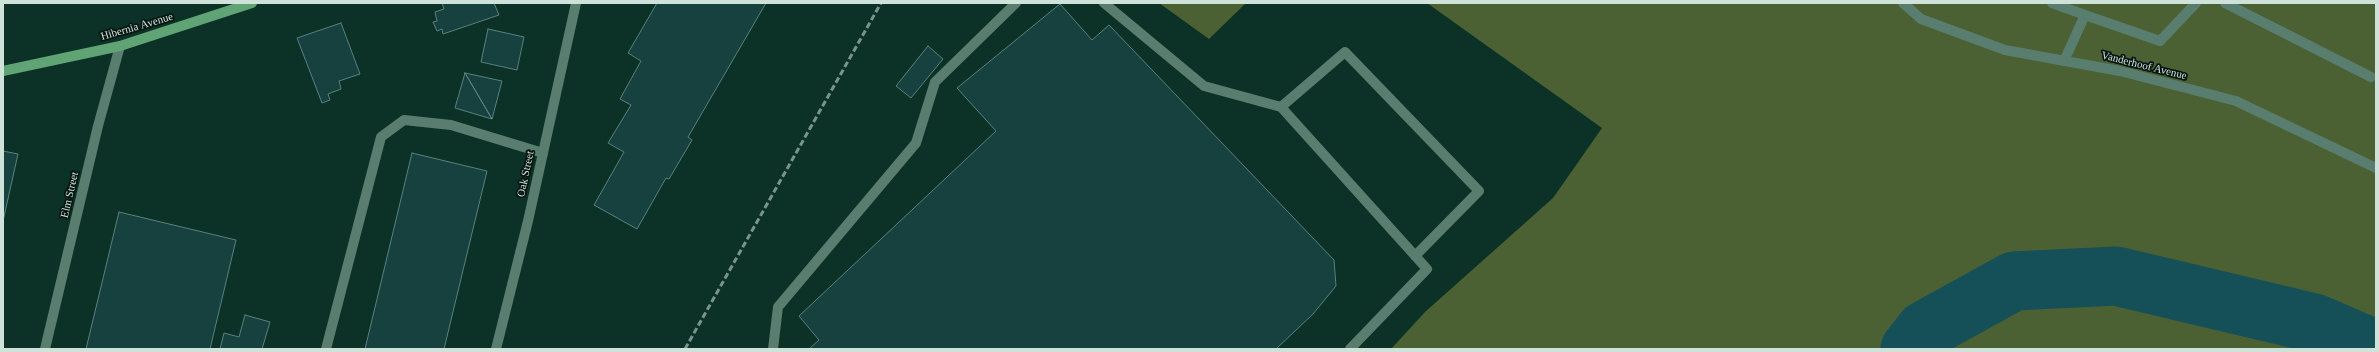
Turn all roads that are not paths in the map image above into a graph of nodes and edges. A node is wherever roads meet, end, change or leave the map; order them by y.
1 (252, 3) edge
2 (576, 3) edge
3 (1016, 3) edge
4 (1104, 3) edge
5 (1903, 3) edge
6 (2052, 3) edge
7 (2196, 3) edge
8 (2225, 3) edge
9 (2085, 15) junction
10 (120, 46) junction
11 (2064, 60) junction
12 (3, 71) edge
13 (2371, 77) dead end
14 (1281, 107) junction
15 (543, 153) junction
16 (2376, 168) edge
17 (1414, 256) junction
18 (1353, 348) edge
19 (45, 349) edge
20 (326, 349) edge
21 (496, 349) edge
22 (773, 349) edge

1 - 10 main road, Hibernia Avenue
2 - 15 street, Oak Street
3 - 22 street
4 - 14 street
5 - 11 street, Vanderhoof Avenue
6 - 9 street
7 - 9 street
8 - 13 street
9 - 11 street
10 - 12 main road, Hibernia Avenue
10 - 19 street, Elm Street
11 - 16 street, Vanderhoof Avenue
14 - 17 street
14 - 17 street
15 - 20 street
15 - 21 street, Oak Street
17 - 18 street

